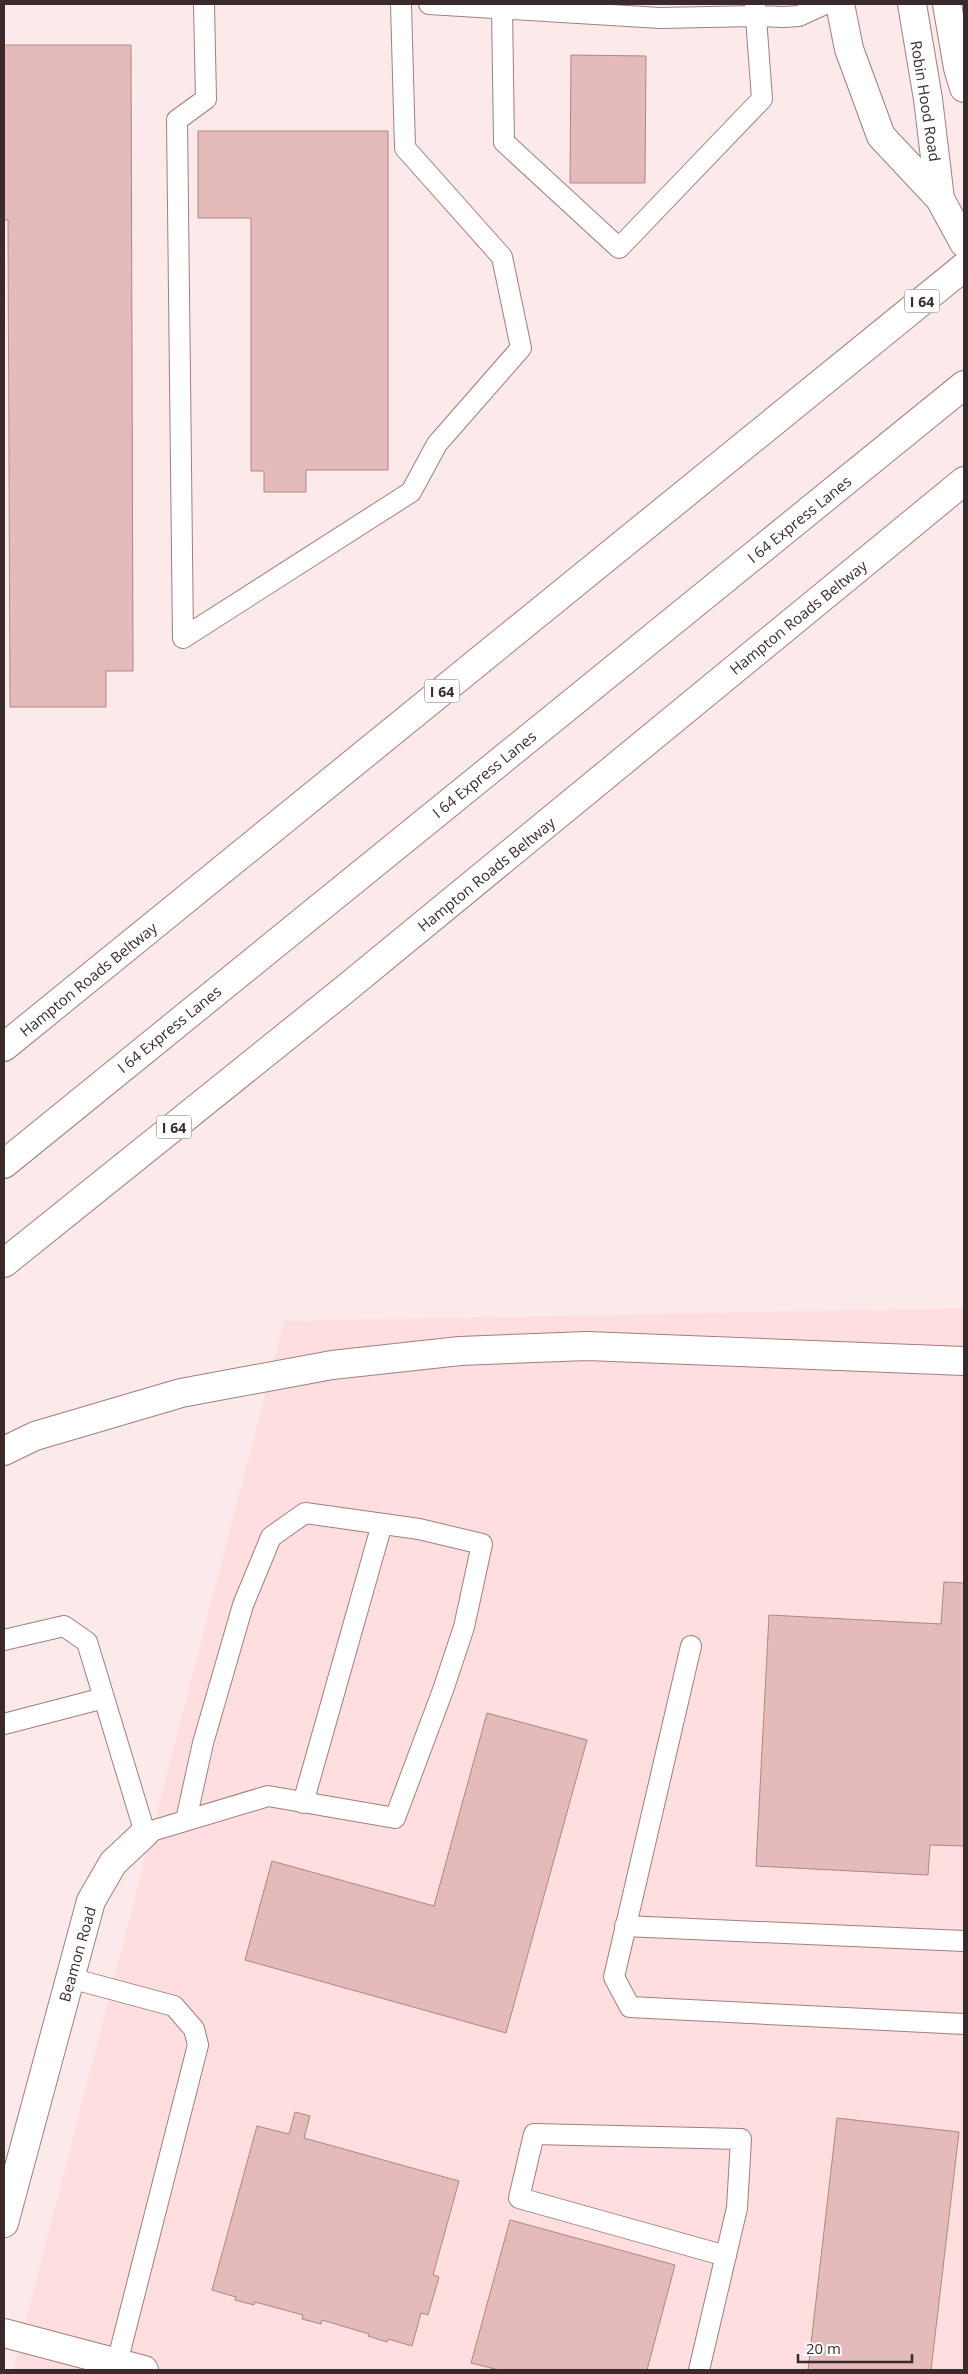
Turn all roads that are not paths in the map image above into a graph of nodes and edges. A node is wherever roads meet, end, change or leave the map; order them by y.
1 (204, 4) edge
2 (401, 4) edge
3 (429, 4) edge
4 (824, 4) edge
5 (840, 4) edge
6 (912, 4) edge
7 (947, 4) edge
8 (502, 8) junction
9 (755, 10) edge
10 (964, 88) edge
11 (940, 199) junction
12 (964, 243) edge
13 (964, 267) edge
14 (964, 385) edge
15 (964, 480) edge
16 (4, 1047) edge
17 (4, 1164) edge
18 (4, 1263) edge
19 (964, 1361) edge
20 (4, 1451) edge
21 (382, 1524) junction
22 (4, 1640) edge
23 (691, 1646) dead end
24 (104, 1698) junction
25 (4, 1724) edge
26 (303, 1803) junction
27 (186, 1820) junction
28 (145, 1832) junction
29 (625, 1926) junction
30 (964, 1941) edge
31 (70, 1978) junction
32 (964, 2024) edge
33 (13, 2150) edge
34 (4, 2223) edge
35 (726, 2256) junction
36 (4, 2334) edge
37 (117, 2363) junction
38 (144, 2370) edge
39 (700, 2370) edge

1 - 2 lane
3 - 8 lane
4 - 9 lane
5 - 11 main road, Robin Hood Road
6 - 11 main road, Robin Hood Road
7 - 10 main road
8 - 9 lane
8 - 9 lane
11 - 12 main road, Robin Hood Road
13 - 16 main road, Hampton Roads Beltway / I 64
14 - 17 main road, I 64 Express Lanes
15 - 18 main road, Hampton Roads Beltway / I 64
19 - 20 main road
21 - 26 lane
21 - 26 lane, Beamon Road
21 - 27 lane
22 - 24 lane
23 - 29 lane
24 - 25 lane
24 - 28 lane
26 - 27 lane, Beamon Road
27 - 28 lane, Beamon Road
28 - 31 main road, Beamon Road
29 - 30 lane
29 - 32 lane
31 - 33 main road, Beamon Road
31 - 37 lane
33 - 34 main road, Beamon Road
35 - 35 lane
35 - 39 lane
36 - 37 main road
37 - 38 main road

